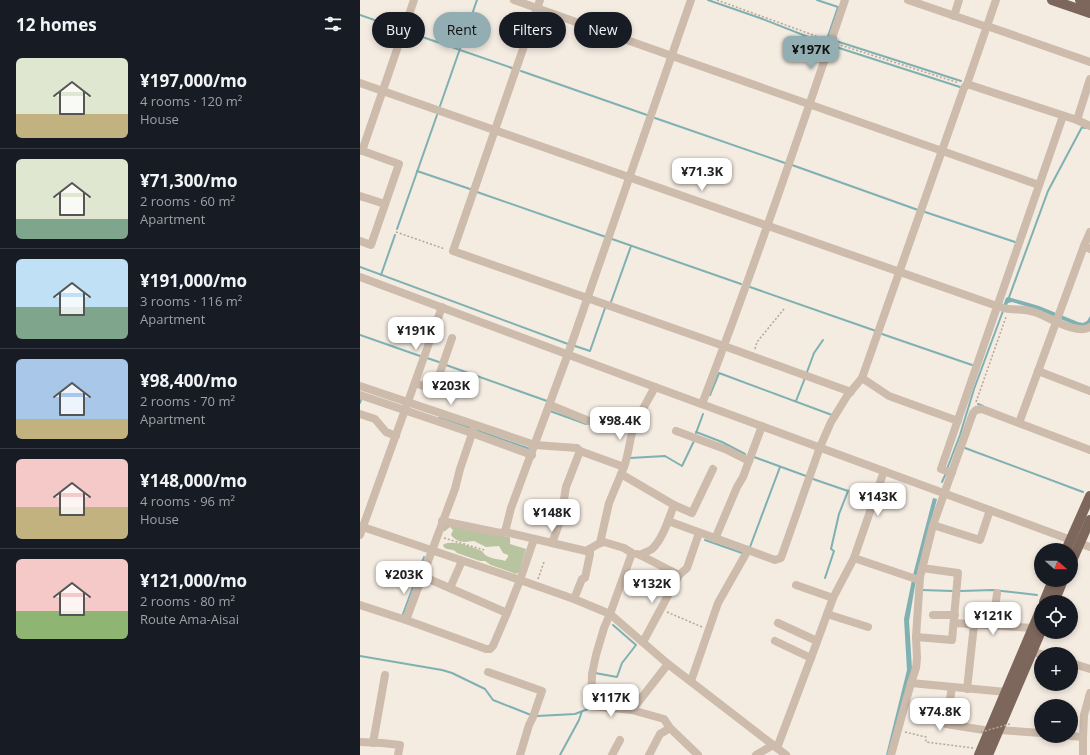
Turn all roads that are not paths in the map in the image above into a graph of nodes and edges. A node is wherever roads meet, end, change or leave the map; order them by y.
1 (414, 0) edge
2 (514, 0) edge
3 (691, 0) edge
4 (845, 0) edge
5 (908, 0) edge
6 (959, 0) edge
7 (996, 0) edge
8 (1052, 0) edge
9 (1080, 0) edge
10 (538, 4) edge
11 (1090, 4) edge
12 (1090, 13) edge
13 (954, 16) junction
14 (987, 27) junction
15 (672, 56) junction
16 (1090, 62) edge
17 (1090, 79) edge
18 (360, 83) edge
19 (967, 85) junction
20 (382, 91) junction
21 (809, 104) junction
22 (1063, 116) junction
23 (1077, 120) junction
24 (1090, 126) edge
25 (495, 130) junction
26 (361, 150) edge
27 (942, 150) junction
28 (630, 177) junction
29 (1039, 185) junction
30 (360, 196) edge
31 (385, 204) junction
32 (767, 226) junction
33 (1090, 232) edge
34 (360, 241) edge
35 (1087, 247) edge
36 (900, 272) junction
37 (360, 277) edge
38 (588, 299) junction
39 (442, 307) junction
40 (1003, 308) junction
41 (1057, 317) junction
42 (1090, 327) edge
43 (452, 338) dead end
44 (724, 346) junction
45 (568, 354) junction
46 (1038, 371) junction
47 (862, 378) junction
48 (415, 383) junction
49 (360, 386) edge
50 (655, 387) junction
51 (1090, 390) edge
52 (851, 392) junction
53 (360, 395) edge
54 (408, 402) junction
55 (702, 404) junction
56 (550, 406) junction
57 (405, 410) junction
58 (360, 414) edge
59 (589, 421) dead end
60 (958, 421) junction
61 (1019, 423) junction
62 (762, 426) junction
63 (474, 429) junction
64 (676, 430) dead end
65 (396, 436) junction
66 (535, 445) junction
67 (820, 447) junction
68 (1090, 450) edge
69 (580, 451) junction
70 (532, 455) junction
71 (749, 461) junction
72 (713, 469) dead end
73 (622, 471) junction
74 (884, 471) junction
75 (949, 472) junction
76 (944, 493) junction
77 (1090, 496) edge
78 (674, 505) junction
79 (990, 510) junction
80 (1090, 520) edge
81 (442, 521) junction
82 (668, 521) junction
83 (933, 525) junction
84 (361, 530) edge
85 (505, 532) junction
86 (699, 533) junction
87 (534, 539) junction
88 (715, 539) junction
89 (1075, 542) junction
90 (600, 543) junction
91 (552, 544) junction
92 (1090, 547) edge
93 (590, 549) junction
94 (432, 550) junction
95 (748, 550) junction
96 (636, 554) junction
97 (854, 558) junction
98 (462, 560) junction
99 (922, 568) junction
100 (679, 575) junction
101 (422, 576) junction
102 (520, 580) junction
103 (916, 580) junction
104 (796, 585) dead end
105 (450, 588) junction
106 (997, 593) dead end
107 (833, 598) junction
108 (574, 599) junction
109 (360, 605) edge
110 (507, 613) junction
111 (610, 614) junction
112 (827, 614) junction
113 (933, 614) dead end
114 (954, 615) junction
115 (406, 620) junction
116 (778, 623) dead end
117 (954, 623) junction
118 (974, 625) junction
119 (868, 626) dead end
120 (993, 626) junction
121 (1034, 630) edge
122 (1034, 636) edge
123 (916, 637) junction
124 (775, 641) dead end
125 (817, 641) junction
126 (642, 642) junction
127 (1034, 656) edge
128 (812, 658) junction
129 (668, 664) junction
130 (1078, 665) edge
131 (1090, 668) edge
132 (488, 672) dead end
133 (385, 675) dead end
134 (691, 681) junction
135 (911, 683) junction
136 (952, 687) junction
137 (967, 689) junction
138 (1006, 692) junction
139 (1090, 693) edge
140 (632, 710) junction
141 (670, 728) junction
142 (990, 731) junction
143 (1034, 733) edge
144 (1078, 737) edge
145 (1083, 737) junction
146 (620, 740) dead end
147 (360, 742) edge
148 (374, 743) junction
149 (775, 746) junction
150 (983, 753) edge
151 (398, 755) edge
152 (520, 755) edge
153 (612, 755) edge
154 (649, 755) edge
155 (698, 755) edge
156 (756, 755) edge
157 (786, 755) edge
158 (892, 755) edge
159 (1083, 755) edge

1 - 20 street
2 - 10 street
3 - 15 street
4 - 21 street
5 - 13 street
6 - 13 street
7 - 14 street
8 - 12 main road
9 - 11 main road
10 - 15 street
10 - 25 street
13 - 14 street
14 - 16 street
14 - 19 street
15 - 21 street
15 - 28 street
17 - 23 street
18 - 20 street
19 - 22 street
19 - 27 street
20 - 25 street
20 - 26 street
21 - 27 street
21 - 32 street
22 - 23 street
22 - 29 street
23 - 24 street
25 - 28 street
25 - 38 street
26 - 31 street
27 - 29 street
27 - 36 street
28 - 32 street
28 - 38 street
29 - 40 street
30 - 31 street
31 - 34 street
32 - 36 street
32 - 44 street
33 - 35 street
35 - 41 street
36 - 40 street
36 - 47 street
37 - 39 street
38 - 44 street
38 - 45 street
39 - 45 street
39 - 48 street
40 - 41 street
40 - 60 street
41 - 42 street
41 - 46 street
43 - 48 street
44 - 52 street
44 - 55 street
45 - 50 street
45 - 56 street
46 - 51 street
46 - 61 street
47 - 52 street
47 - 60 street
48 - 54 street
49 - 54 street
50 - 55 street
50 - 73 street
52 - 67 street
53 - 57 street
54 - 57 street
54 - 63 street
55 - 62 street
56 - 59 street
56 - 66 street
57 - 63 street
57 - 65 street
58 - 65 street
60 - 75 street
61 - 68 street
61 - 75 street
62 - 67 street
62 - 71 street
63 - 66 street
63 - 70 street
63 - 81 street
64 - 71 street
65 - 84 street
66 - 69 street
66 - 70 street
67 - 74 street
67 - 95 street
69 - 73 street
69 - 91 street
70 - 85 street
71 - 88 street
72 - 78 street
73 - 78 street
73 - 90 street
74 - 76 street
74 - 97 street
75 - 76 street
76 - 79 street
76 - 83 street
77 - 89 main road
78 - 82 street
79 - 83 street
79 - 89 street
80 - 89 main road
81 - 85 street
81 - 94 street
82 - 86 street
82 - 96 street
83 - 99 street
84 - 94 street
85 - 87 street
86 - 88 street
86 - 100 street
87 - 91 street
87 - 102 street
88 - 95 street
89 - 92 street
90 - 93 street
90 - 96 street
91 - 93 street
93 - 108 street
94 - 98 street
94 - 101 street
95 - 134 street
96 - 100 street
96 - 111 street
97 - 103 street
97 - 107 street
98 - 102 street
98 - 105 street
99 - 103 street
99 - 114 street
100 - 126 street
101 - 105 street
101 - 115 street
102 - 108 street
102 - 110 street
103 - 123 street
104 - 107 street
105 - 110 street
106 - 120 street
107 - 112 street
108 - 111 street
109 - 115 street
110 - 115 street
111 - 126 street
111 - 140 street
112 - 119 street
112 - 125 street
113 - 114 street
114 - 117 street
116 - 125 street
117 - 118 street
117 - 123 street
118 - 120 street
118 - 137 street
120 - 121 street
122 - 138 main road
123 - 135 street
124 - 128 street
125 - 128 street
126 - 129 street
127 - 142 main road
128 - 149 street
129 - 134 street
129 - 140 street
130 - 131 street
132 - 152 street
133 - 148 street
134 - 149 street
135 - 136 street
135 - 158 street
136 - 137 street
136 - 142 street
137 - 138 street
138 - 142 main road
139 - 145 street
140 - 141 street
141 - 154 street
141 - 155 street
142 - 143 street
142 - 150 main road
144 - 145 street
145 - 159 street
146 - 153 street
147 - 148 street
148 - 151 street
149 - 156 street
149 - 157 street

